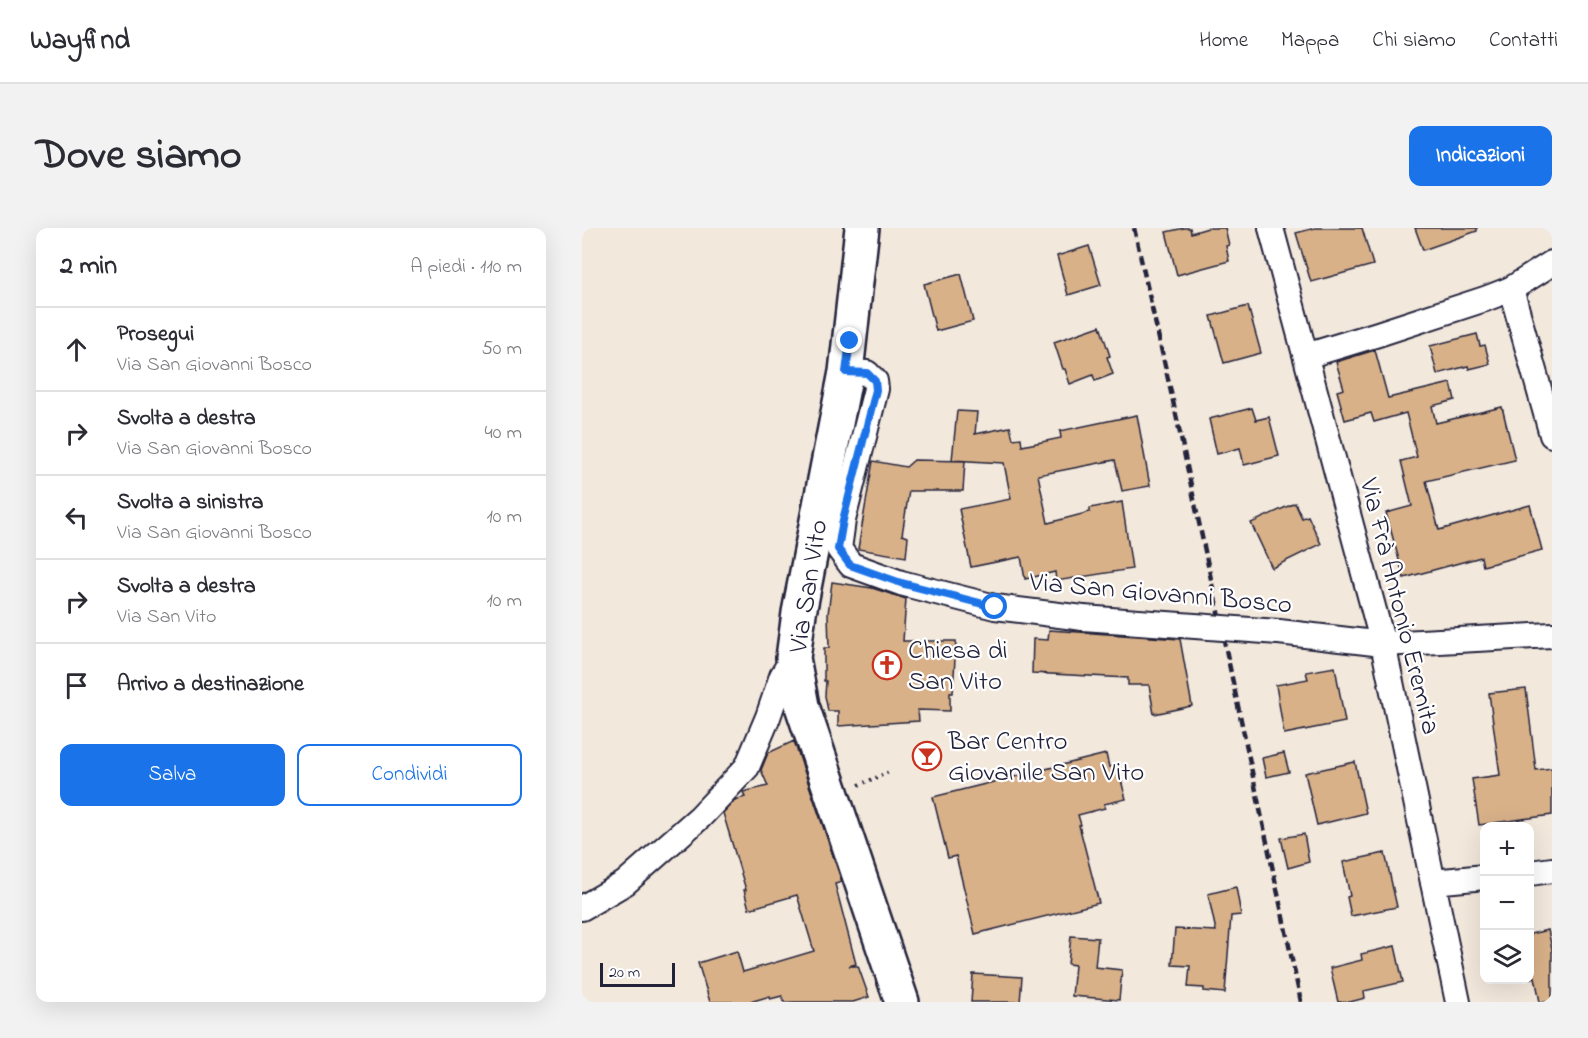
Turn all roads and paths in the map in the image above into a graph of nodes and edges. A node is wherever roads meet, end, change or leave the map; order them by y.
1 (862, 228) edge
2 (1271, 228) edge
3 (1552, 263) edge
4 (1511, 289) junction
5 (1306, 356) junction
6 (846, 372) junction
7 (1545, 381) edge
8 (1552, 435) edge
9 (1552, 635) edge
10 (1383, 644) junction
11 (793, 658) junction
12 (1552, 870) edge
13 (1534, 872) edge
14 (1480, 877) edge
15 (1433, 882) junction
16 (582, 908) edge
17 (902, 1002) edge
18 (1458, 1002) edge

1 - 6 main road, Via San Vito
2 - 5 street, Via Frà Antonio Eremita
3 - 4 street
4 - 5 street
4 - 7 street
5 - 10 street, Via Frà Antonio Eremita
6 - 10 street, Via San Giovanni Bosco, bridge
6 - 11 main road, Via San Vito
7 - 8 street
9 - 10 street, Via San Giovanni Bosco
10 - 15 street, Via Frà Antonio Eremita
11 - 16 street
11 - 17 main road, Via San Vito
12 - 13 street
14 - 15 street
15 - 18 street, Via Frà Antonio Eremita

